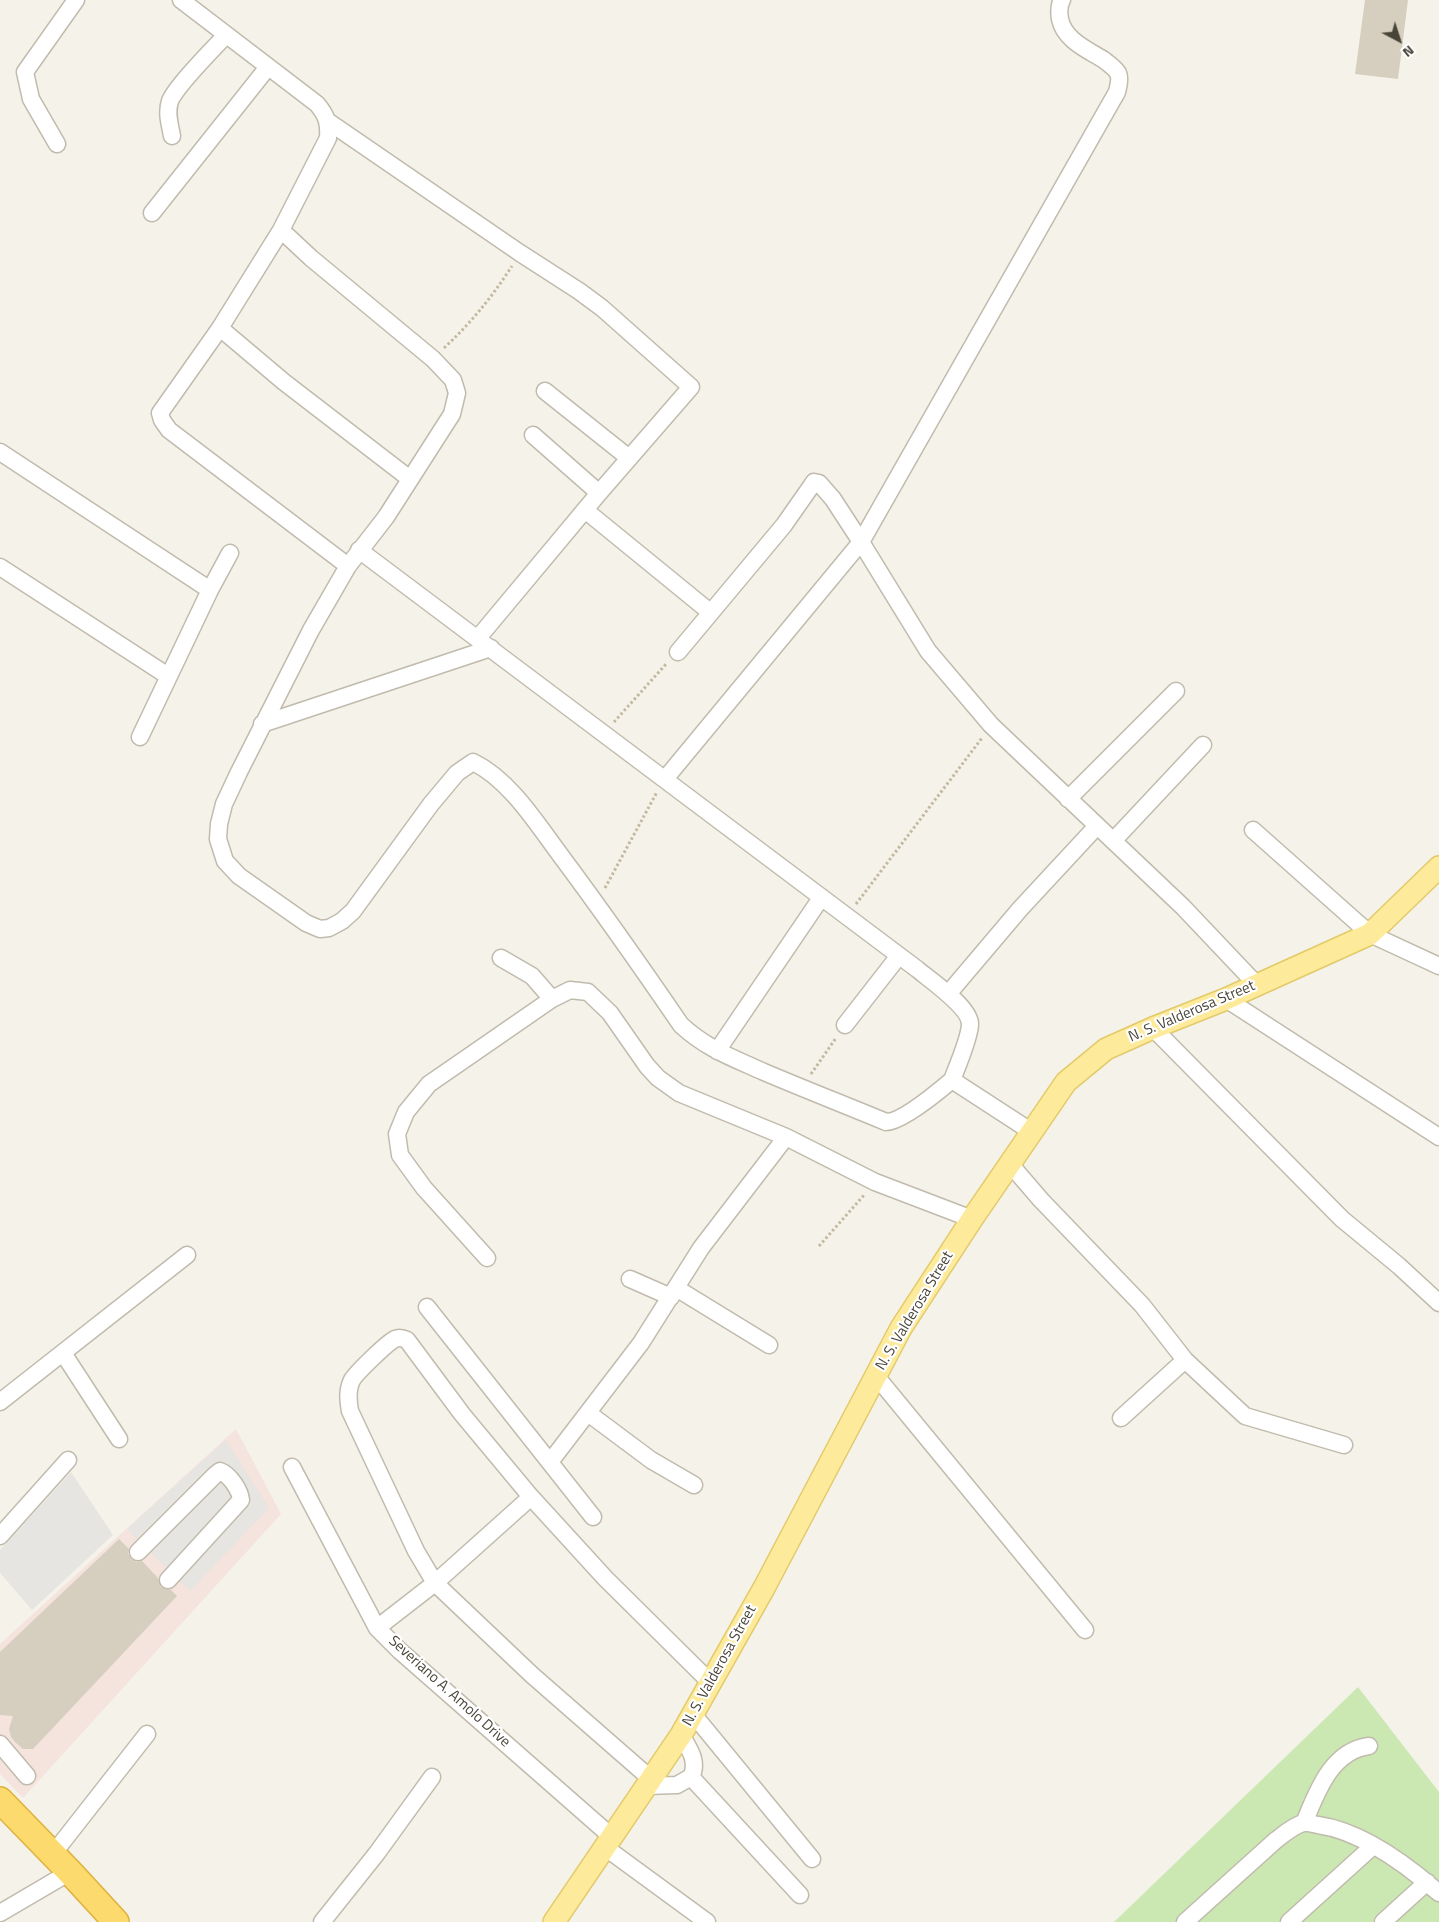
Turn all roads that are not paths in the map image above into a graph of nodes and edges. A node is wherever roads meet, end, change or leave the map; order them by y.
1 (76, 0) edge
2 (181, 0) edge
3 (1062, 0) edge
4 (226, 35) junction
5 (268, 67) junction
6 (329, 122) junction
7 (172, 136) dead end
8 (57, 144) dead end
9 (152, 213) dead end
10 (281, 230) junction
11 (220, 328) junction
12 (545, 391) dead end
13 (533, 435) dead end
14 (0, 452) edge
15 (629, 458) junction
16 (410, 479) junction
17 (599, 493) junction
18 (585, 510) junction
19 (861, 542) junction
20 (359, 550) junction
21 (230, 553) dead end
22 (348, 566) junction
23 (0, 567) edge
24 (210, 590) junction
25 (710, 612) junction
26 (478, 638) junction
27 (491, 648) junction
28 (678, 652) road end
29 (168, 676) junction
30 (1176, 691) dead end
31 (262, 724) junction
32 (140, 737) dead end
33 (1203, 745) dead end
34 (665, 779) junction
35 (1068, 799) junction
36 (1097, 826) junction
37 (1252, 830) dead end
38 (1113, 841) junction
39 (1439, 867) edge
40 (821, 898) junction
41 (1370, 934) junction
42 (898, 957) junction
43 (501, 958) dead end
44 (1439, 966) edge
45 (1256, 984) junction
46 (948, 994) junction
47 (552, 999) junction
48 (1226, 999) junction
49 (845, 1025) road end
50 (1154, 1028) junction
51 (717, 1051) junction
52 (952, 1080) junction
53 (1032, 1132) junction
54 (786, 1137) junction
55 (1439, 1137) edge
56 (1010, 1164) junction
57 (972, 1219) junction
58 (187, 1255) dead end
59 (487, 1258) dead end
60 (630, 1279) dead end
61 (673, 1292) junction
62 (1439, 1303) edge
63 (427, 1307) dead end
64 (769, 1345) dead end
65 (62, 1353) junction
66 (1185, 1360) junction
67 (876, 1376) junction
68 (0, 1402) edge
69 (588, 1413) junction
70 (1121, 1418) dead end
71 (119, 1439) dead end
72 (1344, 1446) dead end
73 (68, 1460) dead end
74 (550, 1462) junction
75 (292, 1467) dead end
76 (694, 1485) dead end
77 (531, 1497) junction
78 (593, 1517) dead end
79 (0, 1536) edge
80 (138, 1552) dead end
81 (168, 1580) dead end
82 (435, 1583) junction
83 (377, 1628) junction
84 (1085, 1630) dead end
85 (711, 1683) junction
86 (693, 1714) junction
87 (147, 1734) dead end
88 (681, 1735) junction
89 (0, 1744) edge
90 (1369, 1746) dead end
91 (26, 1776) dead end
92 (432, 1776) dead end
93 (691, 1777) junction
94 (648, 1782) junction
95 (0, 1800) edge
96 (1304, 1823) junction
97 (609, 1842) junction
98 (1373, 1846) junction
99 (53, 1854) junction
100 (812, 1859) dead end
101 (70, 1872) junction
102 (1433, 1888) edge
103 (800, 1895) dead end
104 (0, 1913) edge
105 (116, 1922) edge
106 (322, 1922) edge
107 (554, 1922) edge
108 (707, 1922) edge
109 (1185, 1922) edge
110 (1289, 1922) edge
111 (1383, 1922) edge

1 - 8 street
2 - 4 street
3 - 19 street
4 - 5 street
4 - 7 street
5 - 6 street
5 - 9 street
6 - 10 street
6 - 15 street
10 - 11 street
10 - 16 street
11 - 16 street
11 - 22 street
12 - 15 street
13 - 17 street
14 - 24 street
15 - 17 street
16 - 20 street
17 - 18 street
18 - 25 street
18 - 26 street
19 - 25 street
19 - 34 street
19 - 35 street
20 - 22 street
20 - 26 street
21 - 24 street
22 - 31 street
23 - 29 street
24 - 29 street
25 - 28 street
26 - 27 street
27 - 31 street
27 - 34 street
29 - 32 street
30 - 35 street
31 - 51 street
33 - 38 street
34 - 40 street
35 - 36 street
36 - 38 street
36 - 46 street
37 - 41 street
38 - 45 street
39 - 41 main road, N. S. Valderosa Street
40 - 42 street
40 - 51 street
41 - 44 street
41 - 45 main road, N. S. Valderosa Street
42 - 46 street
42 - 49 street
43 - 47 street
45 - 48 main road, N. S. Valderosa Street
46 - 52 street
47 - 54 street
47 - 59 street
48 - 50 main road, N. S. Valderosa Street
48 - 55 street
50 - 53 main road, N. S. Valderosa Street
50 - 62 street
51 - 52 street
52 - 53 street
53 - 56 main road, N. S. Valderosa Street
54 - 57 street
54 - 61 street
56 - 57 main road, N. S. Valderosa Street
56 - 66 street
57 - 67 main road, N. S. Valderosa Street
58 - 65 street
60 - 61 street
61 - 64 street
61 - 69 street
63 - 74 street
65 - 68 street
65 - 71 street
66 - 70 street
66 - 72 street
67 - 84 street
67 - 85 main road, N. S. Valderosa Street
69 - 74 street
69 - 76 street
73 - 79 street
74 - 78 street
75 - 83 street, Severiano A. Amolo Drive
77 - 82 street
77 - 82 street
77 - 85 street
80 - 81 street
82 - 83 street
82 - 94 street
83 - 97 street, Severiano A. Amolo Drive
85 - 86 main road, N. S. Valderosa Street
86 - 88 main road, N. S. Valderosa Street
86 - 100 street
87 - 99 street
88 - 93 street
88 - 94 main road, N. S. Valderosa Street
89 - 91 street
90 - 96 street
92 - 106 street
93 - 94 street
93 - 103 street
94 - 97 main road, N. S. Valderosa Street
95 - 99 highway
96 - 98 street
96 - 109 street
97 - 107 main road, N. S. Valderosa Street
97 - 108 street, Severiano A. Amolo Drive
98 - 102 street
98 - 110 street
99 - 101 highway
101 - 104 street
101 - 105 highway
102 - 111 street

